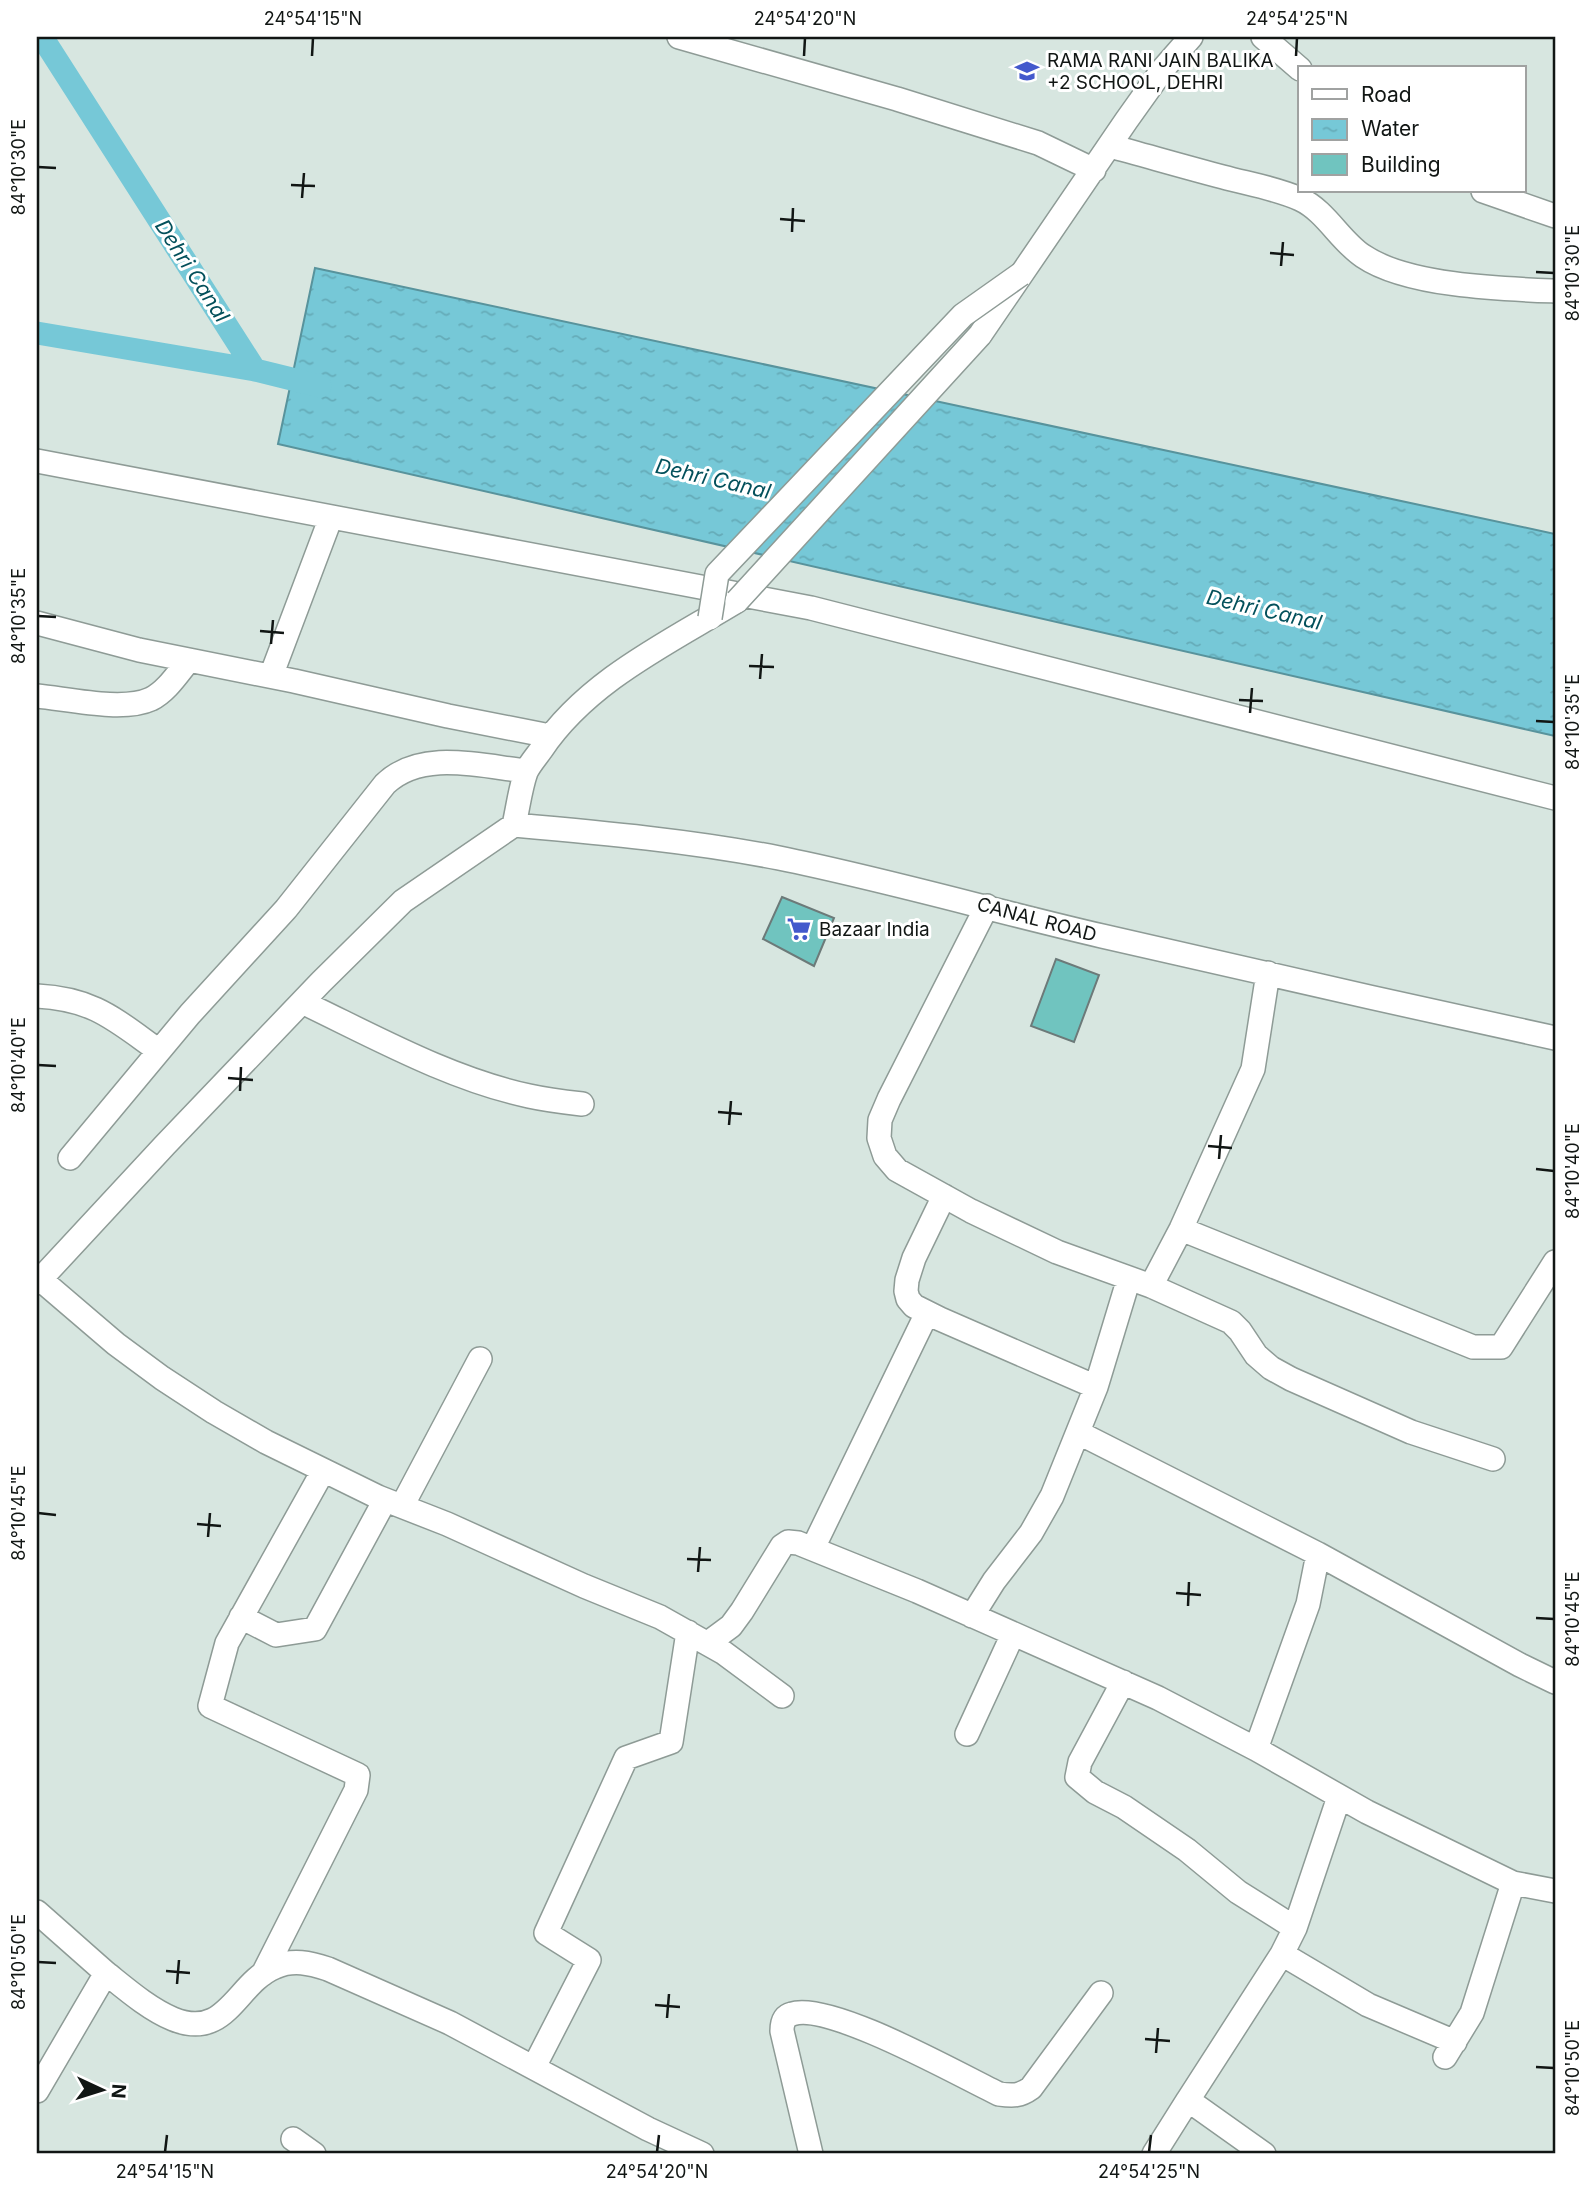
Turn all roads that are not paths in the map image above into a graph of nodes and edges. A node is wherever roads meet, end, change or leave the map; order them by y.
1 (679, 37) edge
2 (1191, 37) edge
3 (1263, 37) edge
4 (1298, 67) edge
5 (1110, 146) junction
6 (1094, 170) junction
7 (1486, 192) edge
8 (1555, 216) edge
9 (1021, 274) junction
10 (1555, 291) edge
11 (37, 461) edge
12 (331, 517) junction
13 (710, 618) junction
14 (37, 623) edge
15 (189, 660) junction
16 (271, 676) junction
17 (37, 696) edge
18 (550, 736) junction
19 (526, 771) junction
20 (1555, 797) edge
21 (514, 825) junction
22 (987, 906) junction
23 (1268, 973) junction
24 (37, 996) edge
25 (302, 1002) junction
26 (1555, 1038) edge
27 (159, 1051) junction
28 (582, 1104) dead end
29 (70, 1158) dead end
30 (944, 1196) junction
31 (1181, 1229) junction
32 (1555, 1262) edge
33 (1129, 1278) junction
34 (38, 1281) edge
35 (1151, 1286) junction
36 (927, 1313) junction
37 (480, 1359) dead end
38 (1096, 1387) junction
39 (1079, 1433) junction
40 (1493, 1459) dead end
41 (323, 1471) junction
42 (394, 1503) junction
43 (813, 1548) junction
44 (1318, 1554) junction
45 (972, 1616) junction
46 (241, 1617) junction
47 (1013, 1634) junction
48 (698, 1637) junction
49 (1123, 1682) junction
50 (1555, 1682) edge
51 (782, 1696) dead end
52 (967, 1734) dead end
53 (1256, 1749) junction
54 (1339, 1797) junction
55 (1513, 1883) junction
56 (1555, 1891) edge
57 (37, 1912) edge
58 (1295, 1928) junction
59 (1282, 1954) junction
60 (106, 1973) junction
61 (263, 1974) junction
62 (1101, 1993) dead end
63 (534, 2067) junction
64 (37, 2091) edge
65 (1188, 2100) junction
66 (293, 2139) dead end
67 (314, 2154) edge
68 (702, 2154) edge
69 (811, 2154) edge
70 (1154, 2154) edge
71 (1264, 2154) edge

1 - 6 street
2 - 5 street
3 - 4 street
5 - 6 street
5 - 10 street
6 - 9 street
7 - 8 street
9 - 13 street, bridge
9 - 13 street, bridge
11 - 12 street
12 - 16 street
12 - 20 street
13 - 18 street
14 - 15 street
15 - 16 street
15 - 17 street
16 - 18 street
18 - 19 street
19 - 21 street
19 - 27 street
21 - 22 street, CANAL ROAD
21 - 25 street
22 - 23 street, CANAL ROAD
22 - 30 street
23 - 26 street, CANAL ROAD
23 - 31 street
24 - 27 street
25 - 28 street
25 - 34 street
27 - 29 street
30 - 33 street
30 - 36 street
31 - 32 street
31 - 35 street
33 - 35 street
33 - 38 street
34 - 41 street
35 - 40 street
36 - 38 street
36 - 43 street
37 - 42 street
38 - 39 street
39 - 44 street
39 - 45 street
41 - 42 street
41 - 46 street
42 - 46 street
42 - 48 street
43 - 45 street
43 - 48 street
44 - 50 street
44 - 53 street
45 - 47 street
46 - 61 street
47 - 49 street
47 - 52 street
48 - 51 street
48 - 63 street
49 - 53 street
49 - 58 street
53 - 54 street
54 - 55 street
54 - 58 street
55 - 56 street
55 - 59 street
57 - 60 street
58 - 59 street
59 - 65 street
60 - 61 street
60 - 64 street
61 - 63 street
62 - 69 street
63 - 68 street
65 - 70 street
65 - 71 street
66 - 67 street

